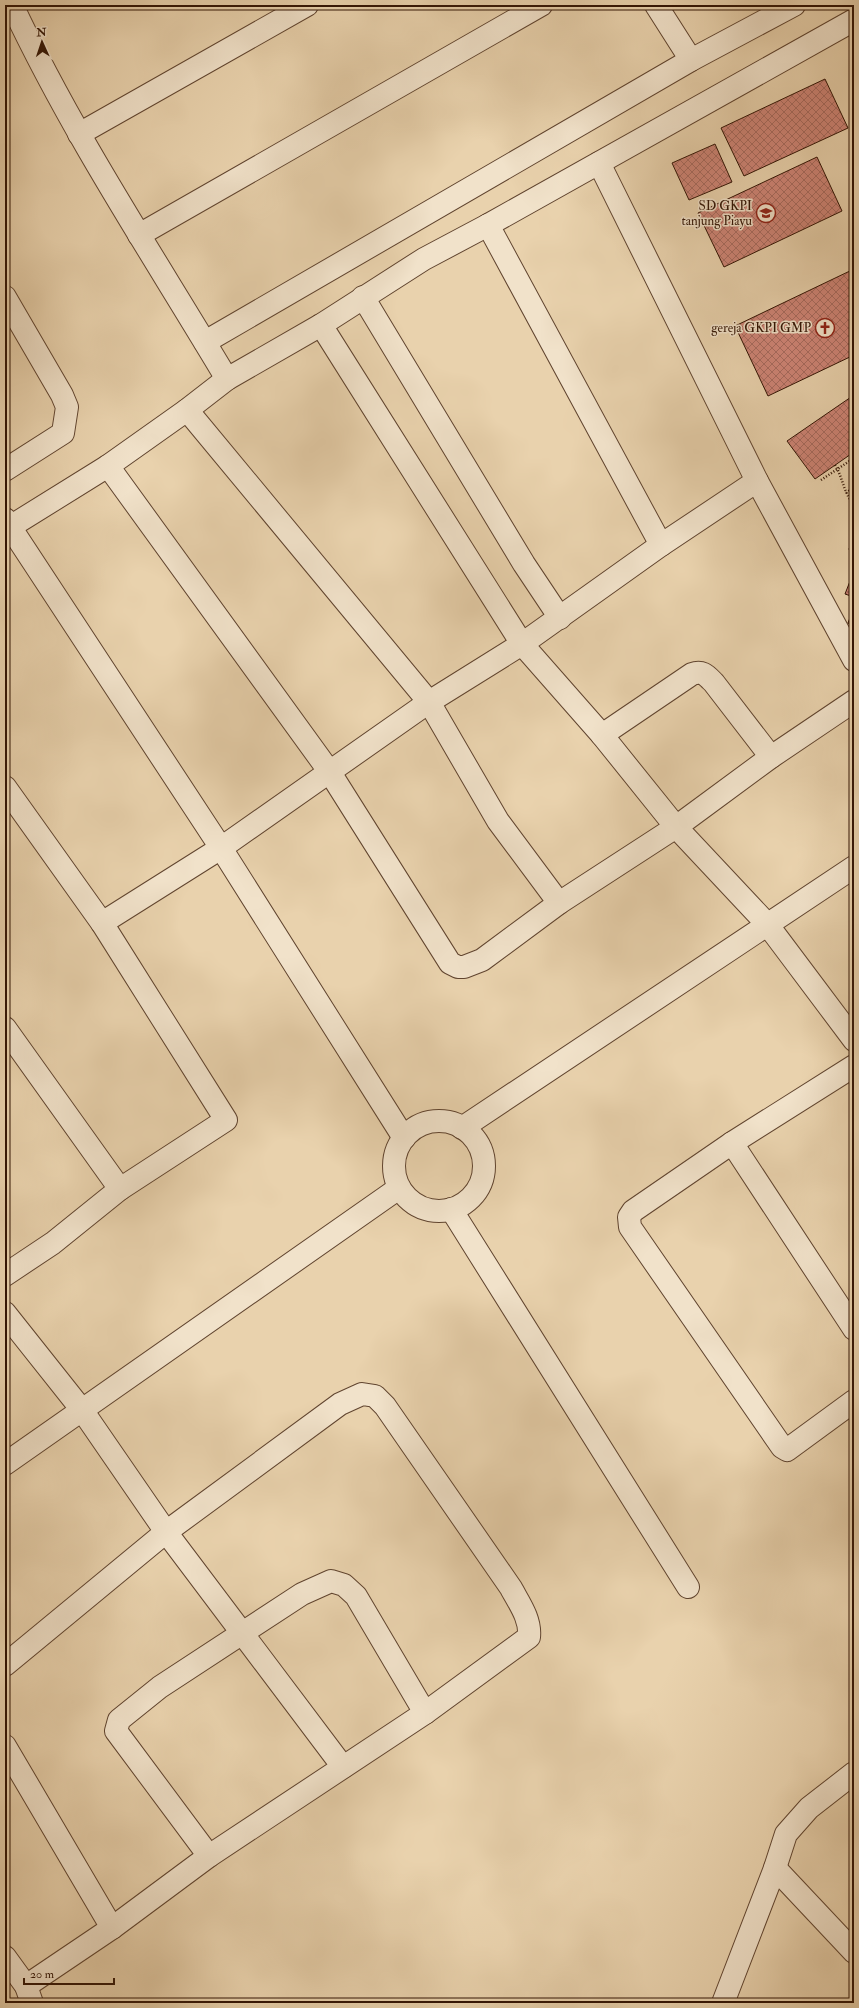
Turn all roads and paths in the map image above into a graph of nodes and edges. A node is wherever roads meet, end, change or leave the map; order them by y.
1 (12, 5) edge
2 (307, 5) edge
3 (541, 5) edge
4 (656, 5) edge
5 (794, 5) edge
6 (845, 5) edge
7 (854, 20) edge
8 (691, 60) junction
9 (79, 134) junction
10 (599, 163) junction
11 (488, 225) junction
12 (139, 235) junction
13 (5, 297) edge
14 (363, 297) junction
15 (321, 325) junction
16 (205, 342) junction
17 (227, 378) junction
18 (187, 410) junction
19 (854, 458) edge
20 (835, 465) dead end
21 (108, 466) junction
22 (838, 469) junction
23 (5, 470) edge
24 (821, 480) dead end
25 (757, 481) junction
26 (854, 487) edge
27 (846, 493) junction
28 (854, 499) edge
29 (6, 525) edge
30 (661, 545) junction
31 (560, 618) junction
32 (522, 644) junction
33 (854, 660) edge
34 (854, 701) edge
35 (429, 702) junction
36 (602, 735) junction
37 (771, 757) junction
38 (329, 771) junction
39 (5, 787) edge
40 (676, 827) junction
41 (221, 848) junction
42 (854, 867) edge
43 (558, 903) junction
44 (102, 923) junction
45 (767, 924) junction
46 (5, 1028) edge
47 (854, 1040) edge
48 (854, 1066) edge
49 (462, 1128) junction
50 (404, 1138) junction
51 (732, 1143) junction
52 (399, 1188) junction
53 (120, 1189) junction
54 (451, 1209) junction
55 (5, 1275) edge
56 (5, 1314) edge
57 (854, 1329) edge
58 (854, 1401) edge
59 (82, 1410) junction
60 (5, 1464) edge
61 (166, 1532) junction
62 (688, 1587) dead end
63 (242, 1634) junction
64 (5, 1665) edge
65 (425, 1713) junction
66 (5, 1746) edge
67 (343, 1768) junction
68 (854, 1773) edge
69 (209, 1856) junction
70 (775, 1868) junction
71 (112, 1928) junction
72 (854, 1952) edge
73 (5, 1957) edge
74 (29, 1995) edge
75 (723, 2003) edge

1 - 9 street
2 - 9 street
3 - 12 street
4 - 8 street
5 - 8 street
6 - 7 street
7 - 10 street
8 - 16 street
9 - 12 street
10 - 11 street
10 - 25 street
11 - 14 street
11 - 30 street
12 - 16 street
13 - 23 street
14 - 15 street
14 - 31 street
15 - 17 street
15 - 32 street
16 - 17 street
17 - 18 street
18 - 21 street
18 - 35 street
19 - 22 path
20 - 22 path
21 - 29 street
21 - 38 street
22 - 24 path
22 - 27 path
25 - 30 street
25 - 33 street
26 - 27 path
27 - 28 path
29 - 41 street
30 - 31 street
31 - 32 street
32 - 35 street
32 - 36 street
34 - 37 street
35 - 38 street
35 - 43 street
36 - 37 street
36 - 40 street
37 - 40 street
38 - 41 street
38 - 43 street
39 - 44 street
40 - 43 street
40 - 45 street
41 - 44 street
41 - 50 street
42 - 45 street
44 - 53 street
45 - 47 street
45 - 49 street
46 - 53 street
48 - 51 street
49 - 50 street
49 - 54 street
50 - 52 street
51 - 57 street
51 - 58 street
52 - 54 street
52 - 59 street
53 - 55 street
54 - 62 street
56 - 59 street
59 - 60 street
59 - 61 street
61 - 63 street
61 - 64 street
61 - 65 street
63 - 65 street
63 - 67 street
63 - 69 street
65 - 67 street
66 - 71 street
67 - 69 street
68 - 70 street
69 - 71 street
70 - 72 street
70 - 75 street
71 - 74 street
73 - 74 street

